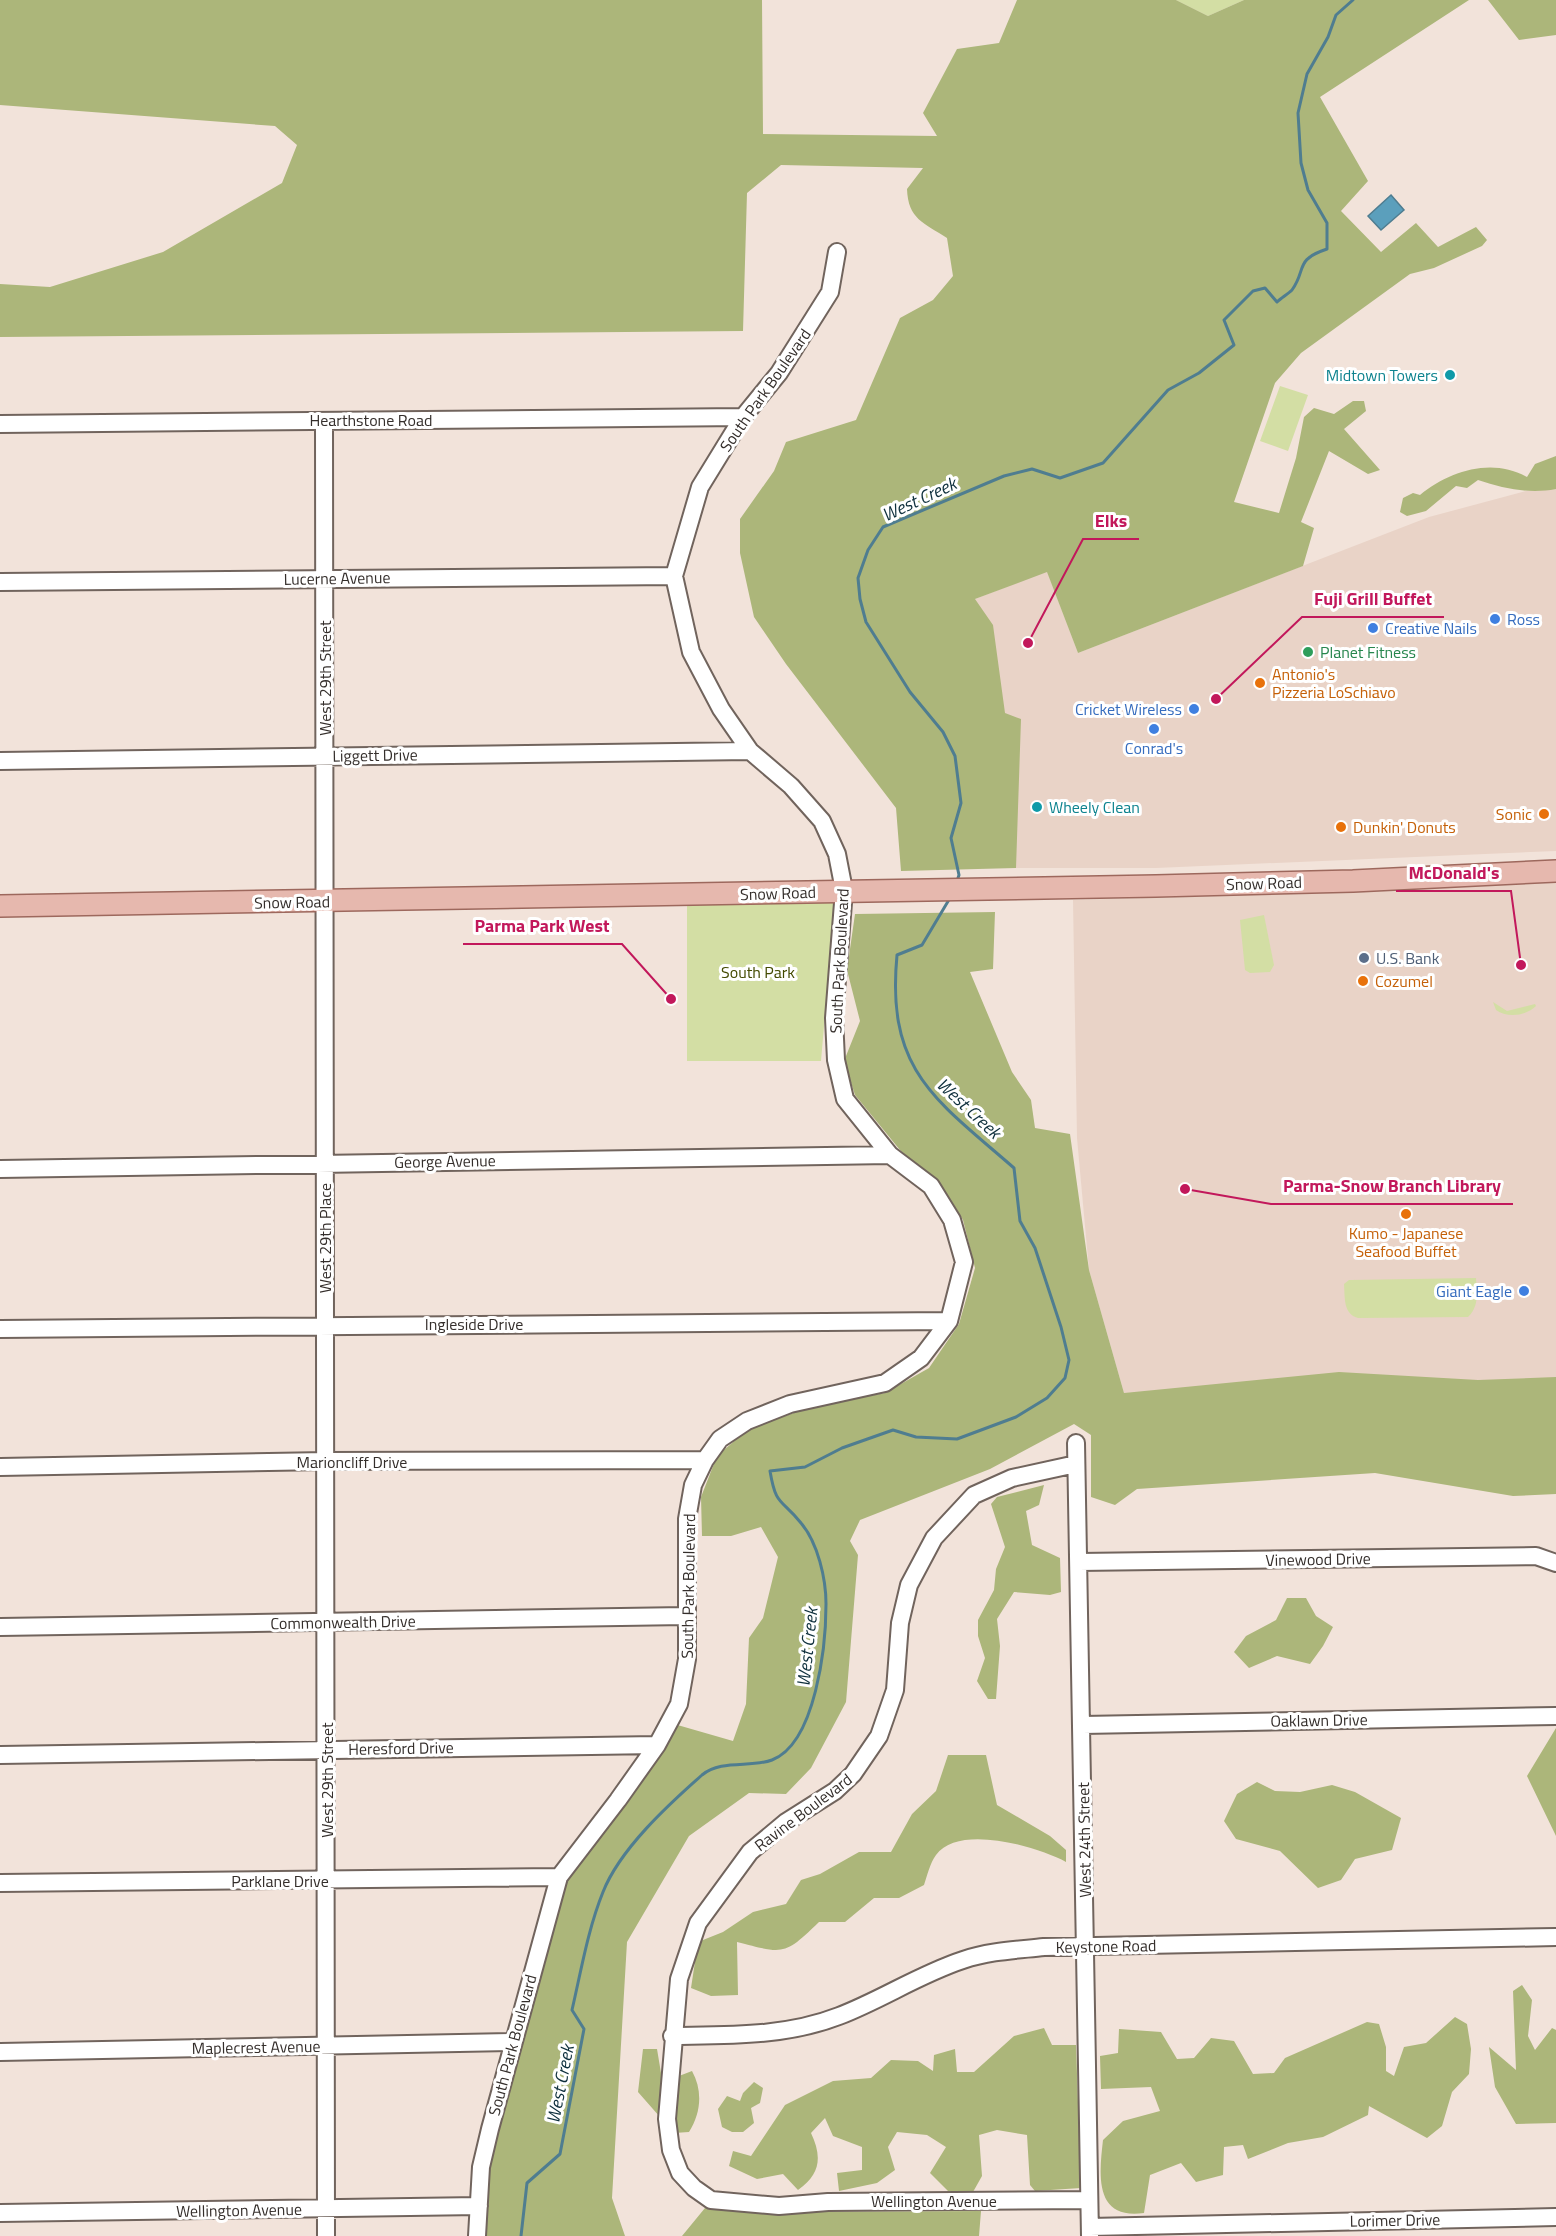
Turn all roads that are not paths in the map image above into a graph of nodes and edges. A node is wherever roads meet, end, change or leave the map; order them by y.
1 (837, 252) dead end
2 (743, 417) junction
3 (324, 421) junction
4 (0, 424) edge
5 (674, 576) junction
6 (325, 579) junction
7 (0, 582) edge
8 (750, 751) junction
9 (326, 756) junction
10 (0, 761) edge
11 (1556, 871) edge
12 (844, 890) junction
13 (326, 901) junction
14 (0, 906) edge
15 (890, 1155) junction
16 (325, 1157) junction
17 (0, 1169) edge
18 (949, 1321) junction
19 (325, 1325) junction
20 (0, 1329) edge
21 (1076, 1443) dead end
22 (705, 1460) junction
23 (326, 1461) junction
24 (1076, 1464) junction
25 (0, 1467) edge
26 (1079, 1562) junction
27 (1556, 1563) edge
28 (685, 1616) junction
29 (327, 1622) junction
30 (0, 1627) edge
31 (1556, 1716) edge
32 (1083, 1725) junction
33 (657, 1744) junction
34 (327, 1749) junction
35 (0, 1755) edge
36 (559, 1877) junction
37 (327, 1881) junction
38 (0, 1883) edge
39 (1556, 1937) edge
40 (1085, 1947) junction
41 (672, 2036) junction
42 (512, 2042) junction
43 (326, 2045) junction
44 (0, 2052) edge
45 (1089, 2200) junction
46 (479, 2206) junction
47 (779, 2206) joint
48 (326, 2210) junction
49 (0, 2213) edge
50 (1556, 2217) edge
51 (1090, 2231) edge
52 (326, 2236) edge
53 (477, 2236) edge

1 - 2 street, South Park Boulevard
2 - 3 street, Hearthstone Road
2 - 5 street, South Park Boulevard
3 - 4 street, Hearthstone Road
3 - 6 street, West 29th Street
5 - 6 street, Lucerne Avenue
5 - 8 street, South Park Boulevard
6 - 7 street, Lucerne Avenue
6 - 9 street, West 29th Street
8 - 9 street, Liggett Drive
8 - 12 street, South Park Boulevard
9 - 10 street, Liggett Drive
9 - 13 street, West 29th Street
11 - 12 main road, Snow Road
12 - 13 main road, Snow Road
12 - 15 street, South Park Boulevard
13 - 14 main road, Snow Road
13 - 16 street, West 29th Street
15 - 16 street, George Avenue
15 - 18 street, South Park Boulevard
16 - 17 street, George Avenue
16 - 19 street, West 29th Place
18 - 19 street, Ingleside Drive
18 - 22 street, South Park Boulevard
19 - 20 street, Ingleside Drive
19 - 23 street, West 29th Street
21 - 24 street, West 24th Street
22 - 23 street, Marioncliff Drive
22 - 28 street, South Park Boulevard
23 - 25 street, Marioncliff Drive
23 - 29 street, West 29th Street
24 - 26 street, West 24th Street
24 - 41 street, Ravine Boulevard
26 - 27 street, Vinewood Drive
26 - 32 street, West 24th Street
28 - 29 street, Commonwealth Drive
28 - 33 street, South Park Boulevard
29 - 30 street, Commonwealth Drive
29 - 34 street, West 29th Street
31 - 32 street, Oaklawn Drive
32 - 40 street, West 24th Street
33 - 34 street, Heresford Drive
33 - 36 street, South Park Boulevard
34 - 35 street, Heresford Drive
34 - 37 street, West 29th Street
36 - 37 street, Parklane Drive
36 - 42 street, South Park Boulevard
37 - 38 street, Parklane Drive
37 - 43 street, West 29th Street
39 - 40 street, Keystone Road
40 - 41 street, Keystone Road
40 - 45 street, West 24th Street
41 - 47 street, Ravine Boulevard
42 - 43 street, Maplecrest Avenue
42 - 46 street, South Park Boulevard
43 - 44 street, Maplecrest Avenue
43 - 48 street, West 29th Street
45 - 47 street, Wellington Avenue
45 - 51 street, West 24th Street
46 - 48 street, Wellington Avenue
46 - 53 street, South Park Boulevard
48 - 49 street, Wellington Avenue
48 - 52 street, West 29th Street
50 - 51 street, Lorimer Drive

